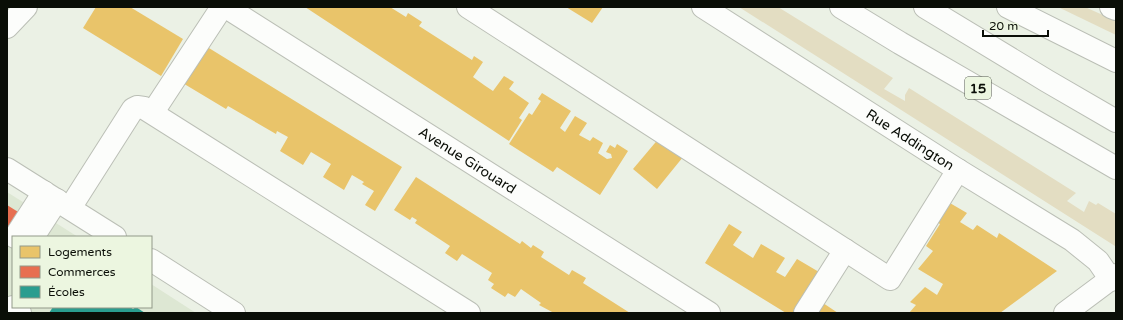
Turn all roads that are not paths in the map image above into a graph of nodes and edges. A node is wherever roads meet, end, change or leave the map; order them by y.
1 (26, 7) edge
2 (222, 7) edge
3 (468, 7) edge
4 (703, 7) edge
5 (841, 7) edge
6 (926, 7) edge
7 (1008, 7) edge
8 (1111, 7) edge
9 (1116, 9) edge
10 (239, 10) edge
11 (7, 27) edge
12 (1116, 61) edge
13 (152, 112) junction
14 (1116, 121) edge
15 (1116, 168) edge
16 (958, 170) junction
17 (8, 172) edge
18 (57, 200) junction
19 (16, 236) edge
20 (34, 236) edge
21 (113, 236) edge
22 (845, 250) junction
23 (152, 261) edge
24 (1113, 278) edge
25 (234, 313) edge
26 (469, 313) edge
27 (709, 313) edge
28 (805, 313) edge
29 (1065, 313) edge

1 - 11 main road
2 - 13 main road
3 - 22 main road
4 - 16 main road, Rue Addington
5 - 15 main road, 15
6 - 14 main road
7 - 12 main road
8 - 9 main road
10 - 27 main road, Avenue Girouard
13 - 18 main road
13 - 26 main road
16 - 22 main road
16 - 24 main road, Rue Addington
17 - 18 main road
18 - 19 main road
18 - 20 main road
18 - 21 main road
22 - 28 main road
23 - 25 main road
24 - 29 main road

